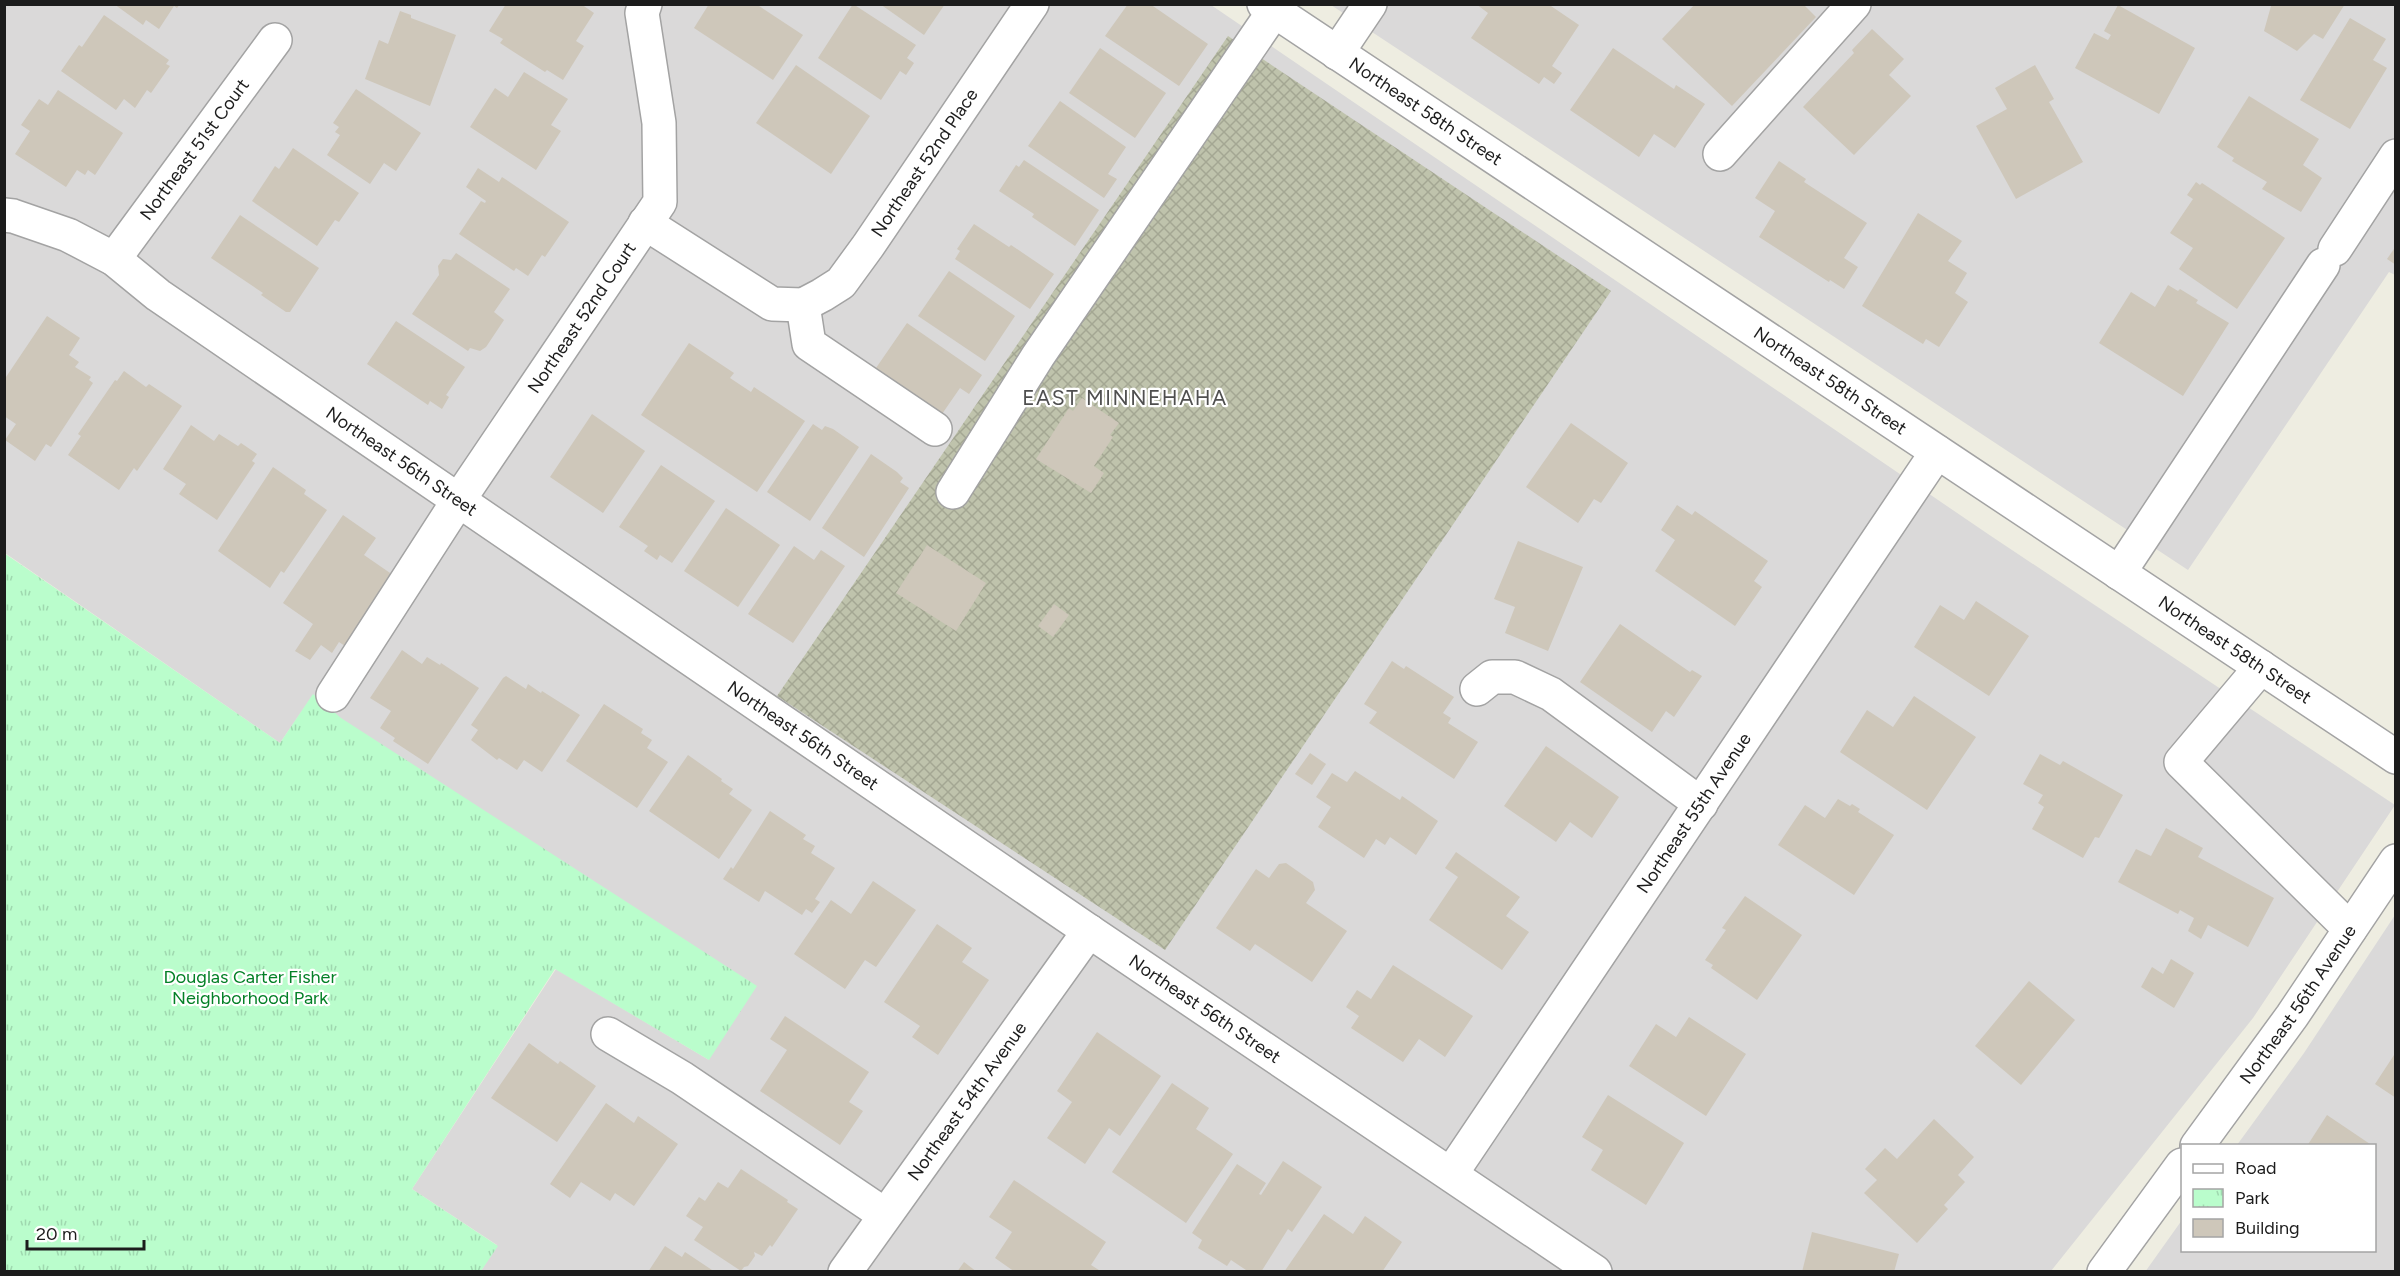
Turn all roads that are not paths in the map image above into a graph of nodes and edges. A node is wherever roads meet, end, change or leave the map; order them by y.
1 (645, 4) edge
2 (1032, 4) edge
3 (1370, 4) edge
4 (1854, 4) edge
5 (1269, 8) edge
6 (275, 40) dead end
7 (1337, 53) junction
8 (1720, 154) dead end
9 (2396, 156) edge
10 (4, 215) edge
11 (645, 222) junction
12 (114, 259) junction
13 (803, 305) junction
14 (935, 429) dead end
15 (1937, 452) junction
16 (953, 492) dead end
17 (458, 501) junction
18 (2119, 573) junction
19 (2260, 667) junction
20 (1477, 689) dead end
21 (333, 695) dead end
22 (2396, 757) edge
23 (1701, 804) junction
24 (2396, 861) edge
25 (2350, 929) junction
26 (1089, 931) junction
27 (608, 1034) dead end
28 (2198, 1144) edge
29 (2181, 1166) edge
30 (1451, 1174) junction
31 (885, 1215) junction
32 (845, 1272) edge
33 (1595, 1272) edge
34 (2104, 1272) edge

1 - 11 street, Northeast 52nd Court
2 - 13 street, Northeast 52nd Place
3 - 7 street
4 - 8 street
5 - 7 street, Northeast 58th Street
5 - 16 street
6 - 12 street, Northeast 51st Court
7 - 15 street, Northeast 58th Street
9 - 18 street
10 - 12 street, Northeast 56th Street
11 - 13 street
11 - 17 street, Northeast 52nd Court
12 - 17 street, Northeast 56th Street
13 - 14 street
15 - 18 street, Northeast 58th Street
15 - 23 street, Northeast 55th Avenue
17 - 21 street, Northeast 52nd Court
17 - 26 street, Northeast 56th Street
18 - 19 street, Northeast 58th Street
19 - 22 street, Northeast 58th Street
19 - 25 street
20 - 23 street
23 - 30 street, Northeast 55th Avenue
24 - 25 street, Northeast 56th Avenue
25 - 28 street, Northeast 56th Avenue
26 - 30 street, Northeast 56th Street
26 - 31 street, Northeast 54th Avenue
27 - 31 street
29 - 34 street
30 - 33 street, Northeast 56th Street
31 - 32 street, Northeast 54th Avenue

